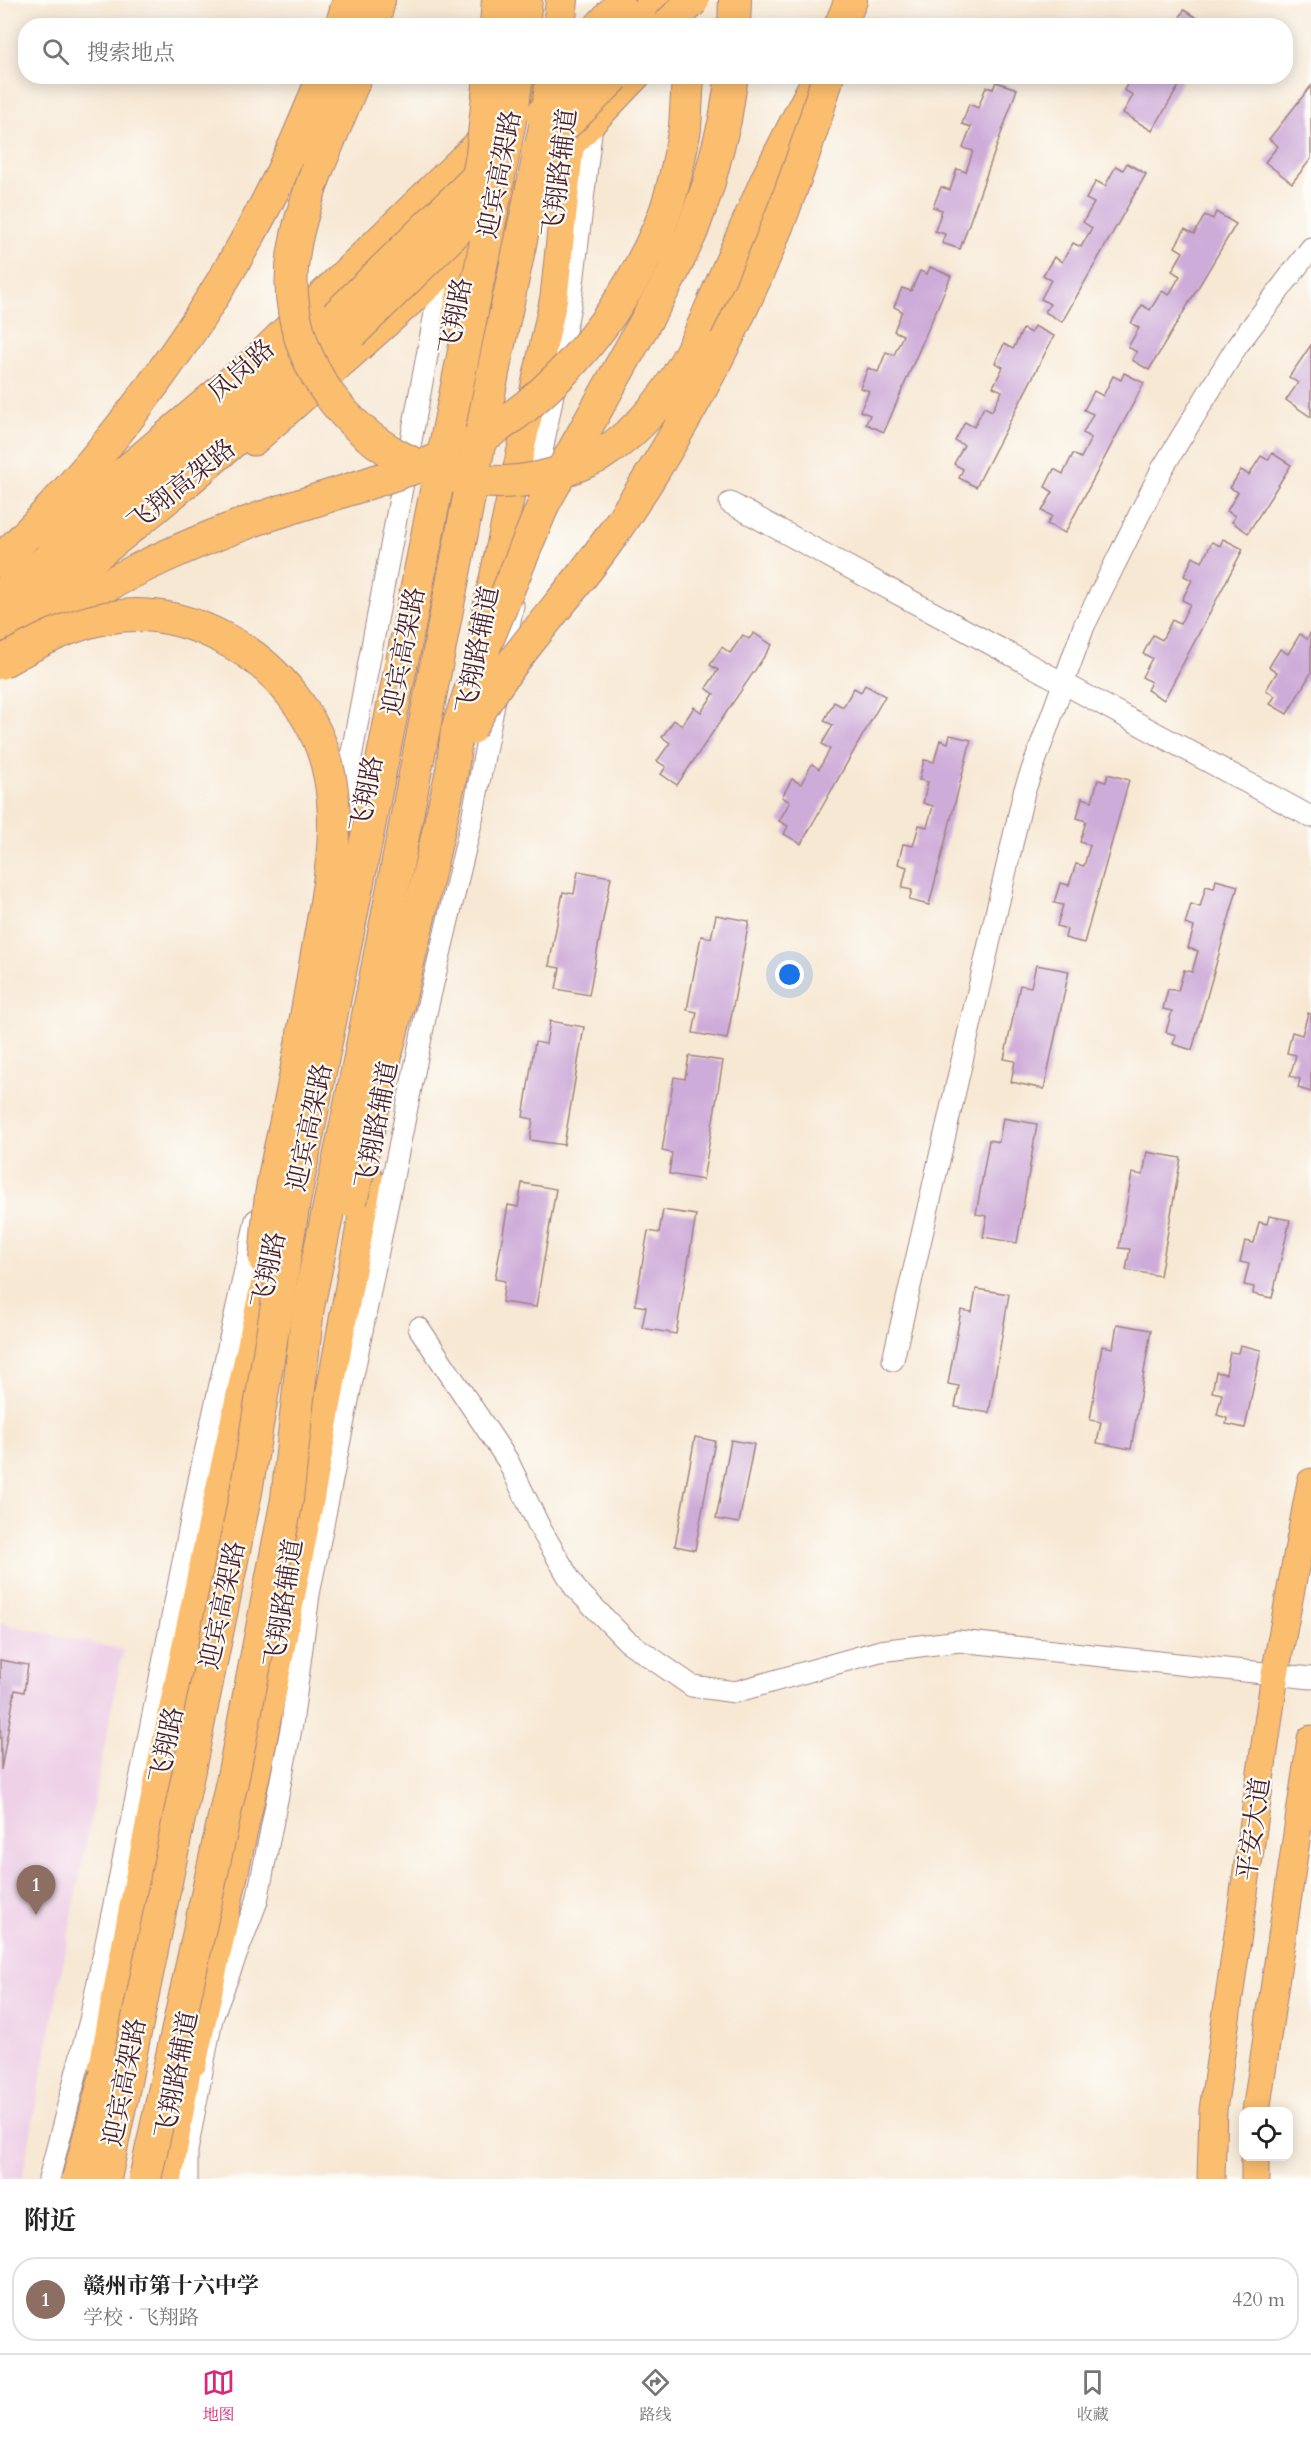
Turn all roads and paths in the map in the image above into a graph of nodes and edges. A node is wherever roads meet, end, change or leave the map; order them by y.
1 (349, 0) edge
2 (379, 0) edge
3 (489, 0) edge
4 (498, 0) edge
5 (512, 0) edge
6 (526, 0) edge
7 (562, 0) edge
8 (659, 0) edge
9 (681, 0) edge
10 (693, 0) edge
11 (712, 0) edge
12 (735, 0) edge
13 (606, 15) edge
14 (343, 18) edge
15 (375, 18) edge
16 (486, 18) edge
17 (497, 18) edge
18 (509, 18) edge
19 (524, 18) edge
20 (560, 18) edge
21 (675, 18) edge
22 (684, 18) edge
23 (694, 18) edge
24 (734, 18) edge
25 (319, 84) edge
26 (353, 84) edge
27 (476, 84) edge
28 (489, 84) edge
29 (500, 84) edge
30 (516, 84) edge
31 (539, 84) edge
32 (551, 84) edge
33 (573, 84) edge
34 (580, 84) edge
35 (597, 84) edge
36 (606, 84) edge
37 (629, 84) edge
38 (688, 84) edge
39 (731, 84) edge
40 (815, 84) edge
41 (825, 84) edge
42 (592, 123) junction
43 (494, 130) junction
44 (570, 146) junction
45 (464, 159) junction
46 (1311, 248) edge
47 (467, 252) junction
48 (443, 274) junction
49 (344, 324) junction
50 (730, 502) dead end
51 (0, 561) edge
52 (0, 597) edge
53 (411, 610) junction
54 (0, 626) edge
55 (0, 640) edge
56 (0, 657) edge
57 (0, 663) edge
58 (1063, 683) junction
59 (452, 771) junction
60 (1311, 817) edge
61 (419, 1328) dead end
62 (893, 1360) dead end
63 (1311, 1482) edge
64 (246, 1492) junction
65 (287, 1499) junction
66 (1275, 1674) junction
67 (1311, 1678) edge
68 (1311, 1738) edge
69 (189, 1766) junction
70 (234, 1772) junction
71 (1257, 2107) edge
72 (1255, 2161) edge
73 (49, 2179) edge
74 (78, 2179) edge
75 (83, 2179) edge
76 (105, 2179) edge
77 (146, 2179) edge
78 (167, 2179) edge
79 (187, 2179) edge
80 (1211, 2179) edge
81 (1255, 2179) edge

1 - 14 highway
2 - 15 highway
3 - 16 street
4 - 17 highway
5 - 18 main road
6 - 19 highway
7 - 20 highway
8 - 13 highway
9 - 22 highway
10 - 21 highway, bridge
11 - 23 main road
12 - 24 highway
25 - 51 highway
26 - 40 highway, bridge
27 - 45 street
28 - 53 highway, bridge
29 - 43 main road, 飞翔路
30 - 53 highway, 迎宾高架路, bridge
31 - 43 main road, 凤岗路
32 - 65 highway, 迎宾高架路, bridge
33 - 49 highway, bridge
34 - 44 main road
35 - 42 street, 飞翔路辅道
36 - 49 highway, bridge
37 - 42 main road
38 - 56 highway, bridge
39 - 59 highway, bridge
41 - 59 highway, bridge
42 - 44 main road
42 - 79 street, 飞翔路辅道
43 - 45 main road, 凤岗路
43 - 47 main road, 飞翔路
44 - 47 main road
44 - 78 main road
45 - 48 street
45 - 51 main road, 凤岗路
46 - 58 street
47 - 48 main road
47 - 75 main road, 飞翔路
48 - 55 main road
48 - 73 street
49 - 52 highway, 飞翔高架路
49 - 54 highway, 飞翔高架路
50 - 58 street
53 - 64 highway, 迎宾高架路, bridge
57 - 64 highway, bridge
58 - 60 street
58 - 62 street
59 - 65 highway, bridge
61 - 66 street
63 - 66 main road, 平安大道
64 - 69 highway, 迎宾高架路, bridge
65 - 70 highway, 迎宾高架路, bridge
66 - 67 street
66 - 80 main road, 平安大道
68 - 71 main road, 平安大道
69 - 74 highway, bridge
69 - 76 highway, 迎宾高架路, bridge
70 - 77 highway, 迎宾高架路, bridge
70 - 78 highway, bridge
72 - 81 main road

